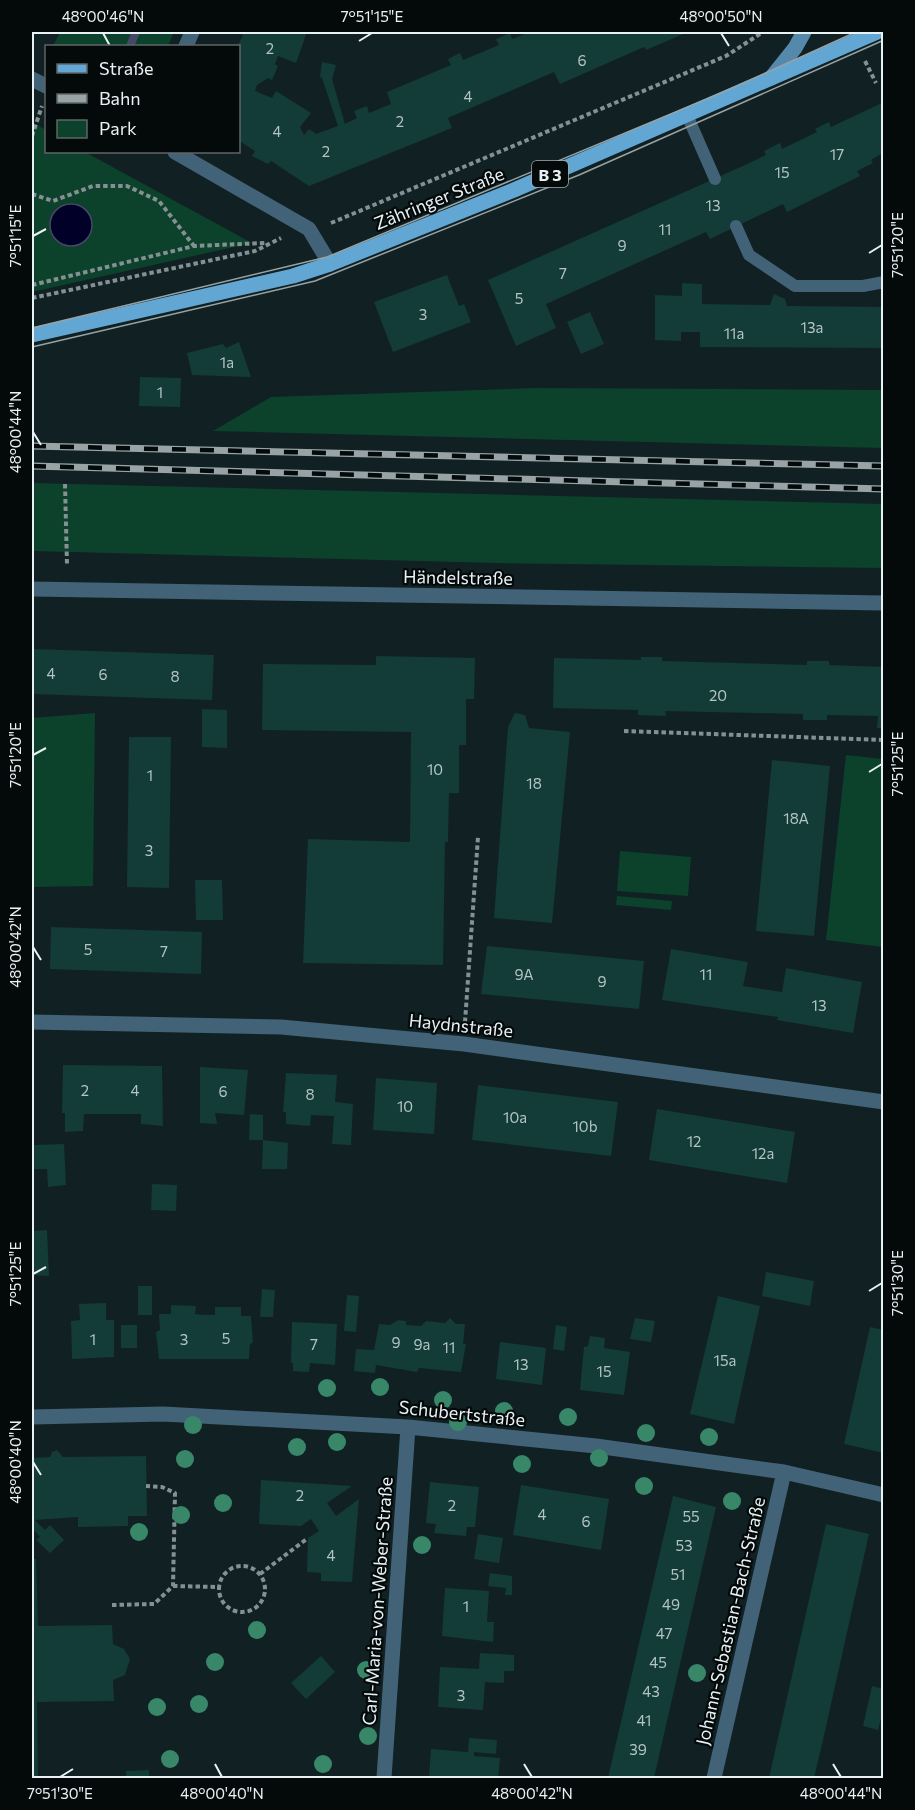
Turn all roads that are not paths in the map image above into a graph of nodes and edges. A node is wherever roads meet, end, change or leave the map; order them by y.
1 (804, 32) edge
2 (877, 32) edge
3 (768, 81) junction
4 (687, 115) junction
5 (177, 153) edge
6 (715, 178) dead end
7 (736, 226) dead end
8 (330, 264) junction
9 (884, 282) edge
10 (32, 335) edge
11 (32, 589) edge
12 (884, 603) edge
13 (32, 1022) edge
14 (884, 1102) edge
15 (32, 1417) edge
16 (408, 1427) junction
17 (784, 1472) junction
18 (884, 1495) edge
19 (384, 1779) edge
20 (714, 1779) edge

1 - 3 main road
2 - 3 main road, Zähringer Straße / B 3
3 - 4 main road, Zähringer Straße / B 3
4 - 6 lane
4 - 8 main road, Zähringer Straße / B 3
5 - 8 street
7 - 9 lane
8 - 10 main road, Zähringer Straße / B 3
11 - 12 street, Händelstraße
13 - 14 street, Haydnstraße
15 - 16 street, Schubertstraße
16 - 17 street, Schubertstraße
16 - 19 street, Carl-Maria-von-Weber-Straße
17 - 18 street, Schubertstraße
17 - 20 street, Johann-Sebastian-Bach-Straße

